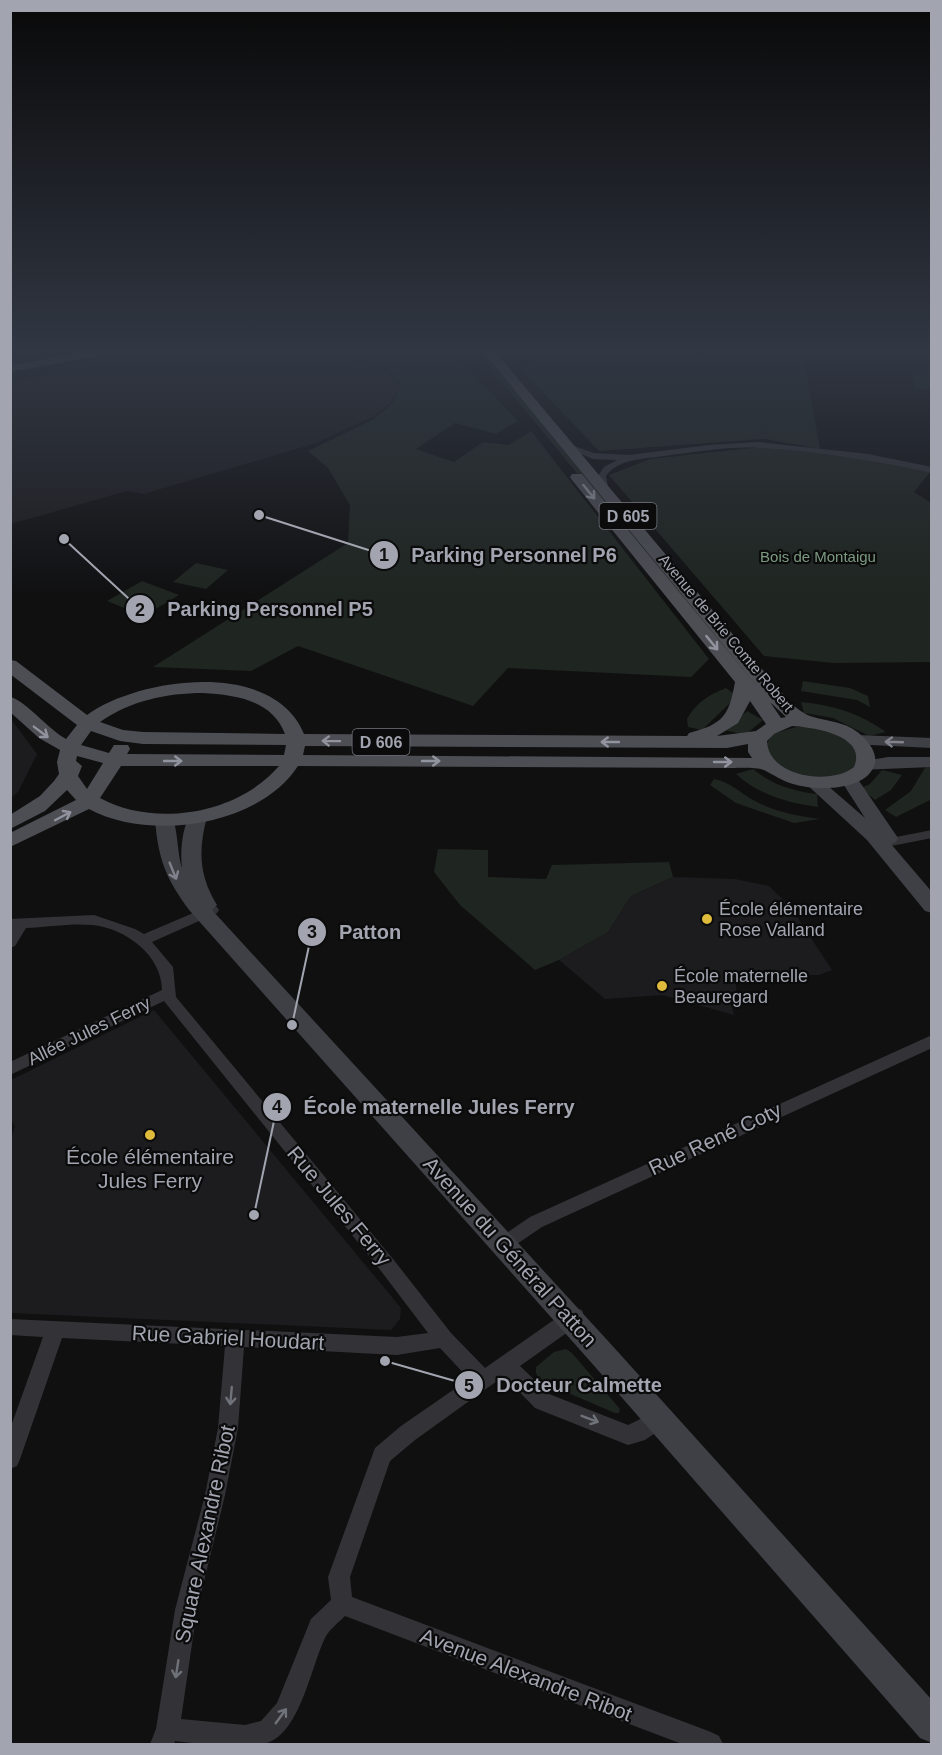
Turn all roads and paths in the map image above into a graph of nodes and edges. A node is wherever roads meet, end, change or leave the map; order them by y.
1 (538, 431) edge
2 (556, 431) edge
3 (571, 448) junction
4 (629, 458) junction
5 (932, 470) edge
6 (603, 486) junction
7 (10, 665) edge
8 (743, 683) junction
9 (10, 702) edge
10 (807, 721) junction
11 (776, 725) junction
12 (94, 727) junction
13 (129, 736) junction
14 (760, 736) junction
15 (857, 740) junction
16 (669, 742) junction
17 (932, 743) edge
18 (77, 752) junction
19 (114, 760) junction
20 (932, 762) edge
21 (765, 764) junction
22 (865, 766) junction
23 (849, 778) junction
24 (814, 783) junction
25 (198, 817) junction
26 (164, 819) junction
27 (10, 823) edge
28 (932, 834) edge
29 (10, 841) edge
30 (886, 843) junction
31 (932, 887) edge
32 (932, 906) edge
33 (207, 912) junction
34 (13, 932) edge
35 (143, 940) junction
36 (168, 993) junction
37 (932, 1041) edge
38 (10, 1069) edge
39 (506, 1242) junction
40 (573, 1317) junction
41 (10, 1327) edge
42 (55, 1330) junction
43 (235, 1337) junction
44 (444, 1339) junction
45 (507, 1366) junction
46 (484, 1381) junction
47 (659, 1419) junction
48 (10, 1459) edge
49 (342, 1604) junction
50 (932, 1714) edge
51 (932, 1726) edge
52 (165, 1737) edge
53 (711, 1744) edge

1 -> 8 main road, Avenue de Brie Comte Robert / D 605
2 - 3 main road, Avenue de Brie Comte Robert / D 605
3 - 4 street
3 - 6 main road, Avenue de Brie Comte Robert / D 605
4 - 5 street
4 - 6 street
6 - 10 main road, Avenue de Brie Comte Robert / D 605
7 - 12 main road
8 - 11 main road, Avenue de Brie Comte Robert / D 605
8 - 16 main road
9 -> 18 main road
10 - 11 main road
10 - 15 main road
11 - 14 main road
12 - 13 main road, D 606
12 - 18 main road
16 -> 13 main road, D 606
13 - 19 main road
14 - 16 main road, D 606
14 - 21 main road
17 -> 15 main road
15 - 22 main road
18 - 19 main road, D 606
18 - 27 main road
19 -> 21 main road, D 606
29 -> 19 main road
20 - 22 main road
21 - 24 main road
22 - 23 main road
23 - 24 main road
23 - 30 main road
24 - 30 main road
25 - 26 main road
25 - 26 main road
25 - 33 main road, Avenue du Général Patton
26 -> 33 main road, Avenue du Général Patton
28 - 30 street
30 - 31 main road
30 - 32 main road
33 - 35 street
33 - 39 main road, Avenue du Général Patton
34 - 35 street
35 - 36 street, Rue Jules Ferry
36 - 38 street, Allée Jules Ferry
36 - 44 street, Rue Jules Ferry
37 - 39 street, Rue René Coty
39 - 40 main road, Avenue du Général Patton
40 - 45 street
40 - 47 main road, Avenue du Général Patton
40 - 50 main road, Avenue du Général Patton
41 - 42 street, Rue Gabriel Houdart
42 - 43 street, Rue Gabriel Houdart
42 - 48 street
43 - 44 street, Rue Gabriel Houdart
43 -> 52 street, Square Alexandre Ribot
44 - 46 street, Rue Jules Ferry
45 - 46 street
45 -> 47 street
46 - 49 street
47 - 51 main road, Avenue du Général Patton
52 -> 49 street, Square Alexandre Ribot
49 - 53 street, Avenue Alexandre Ribot

